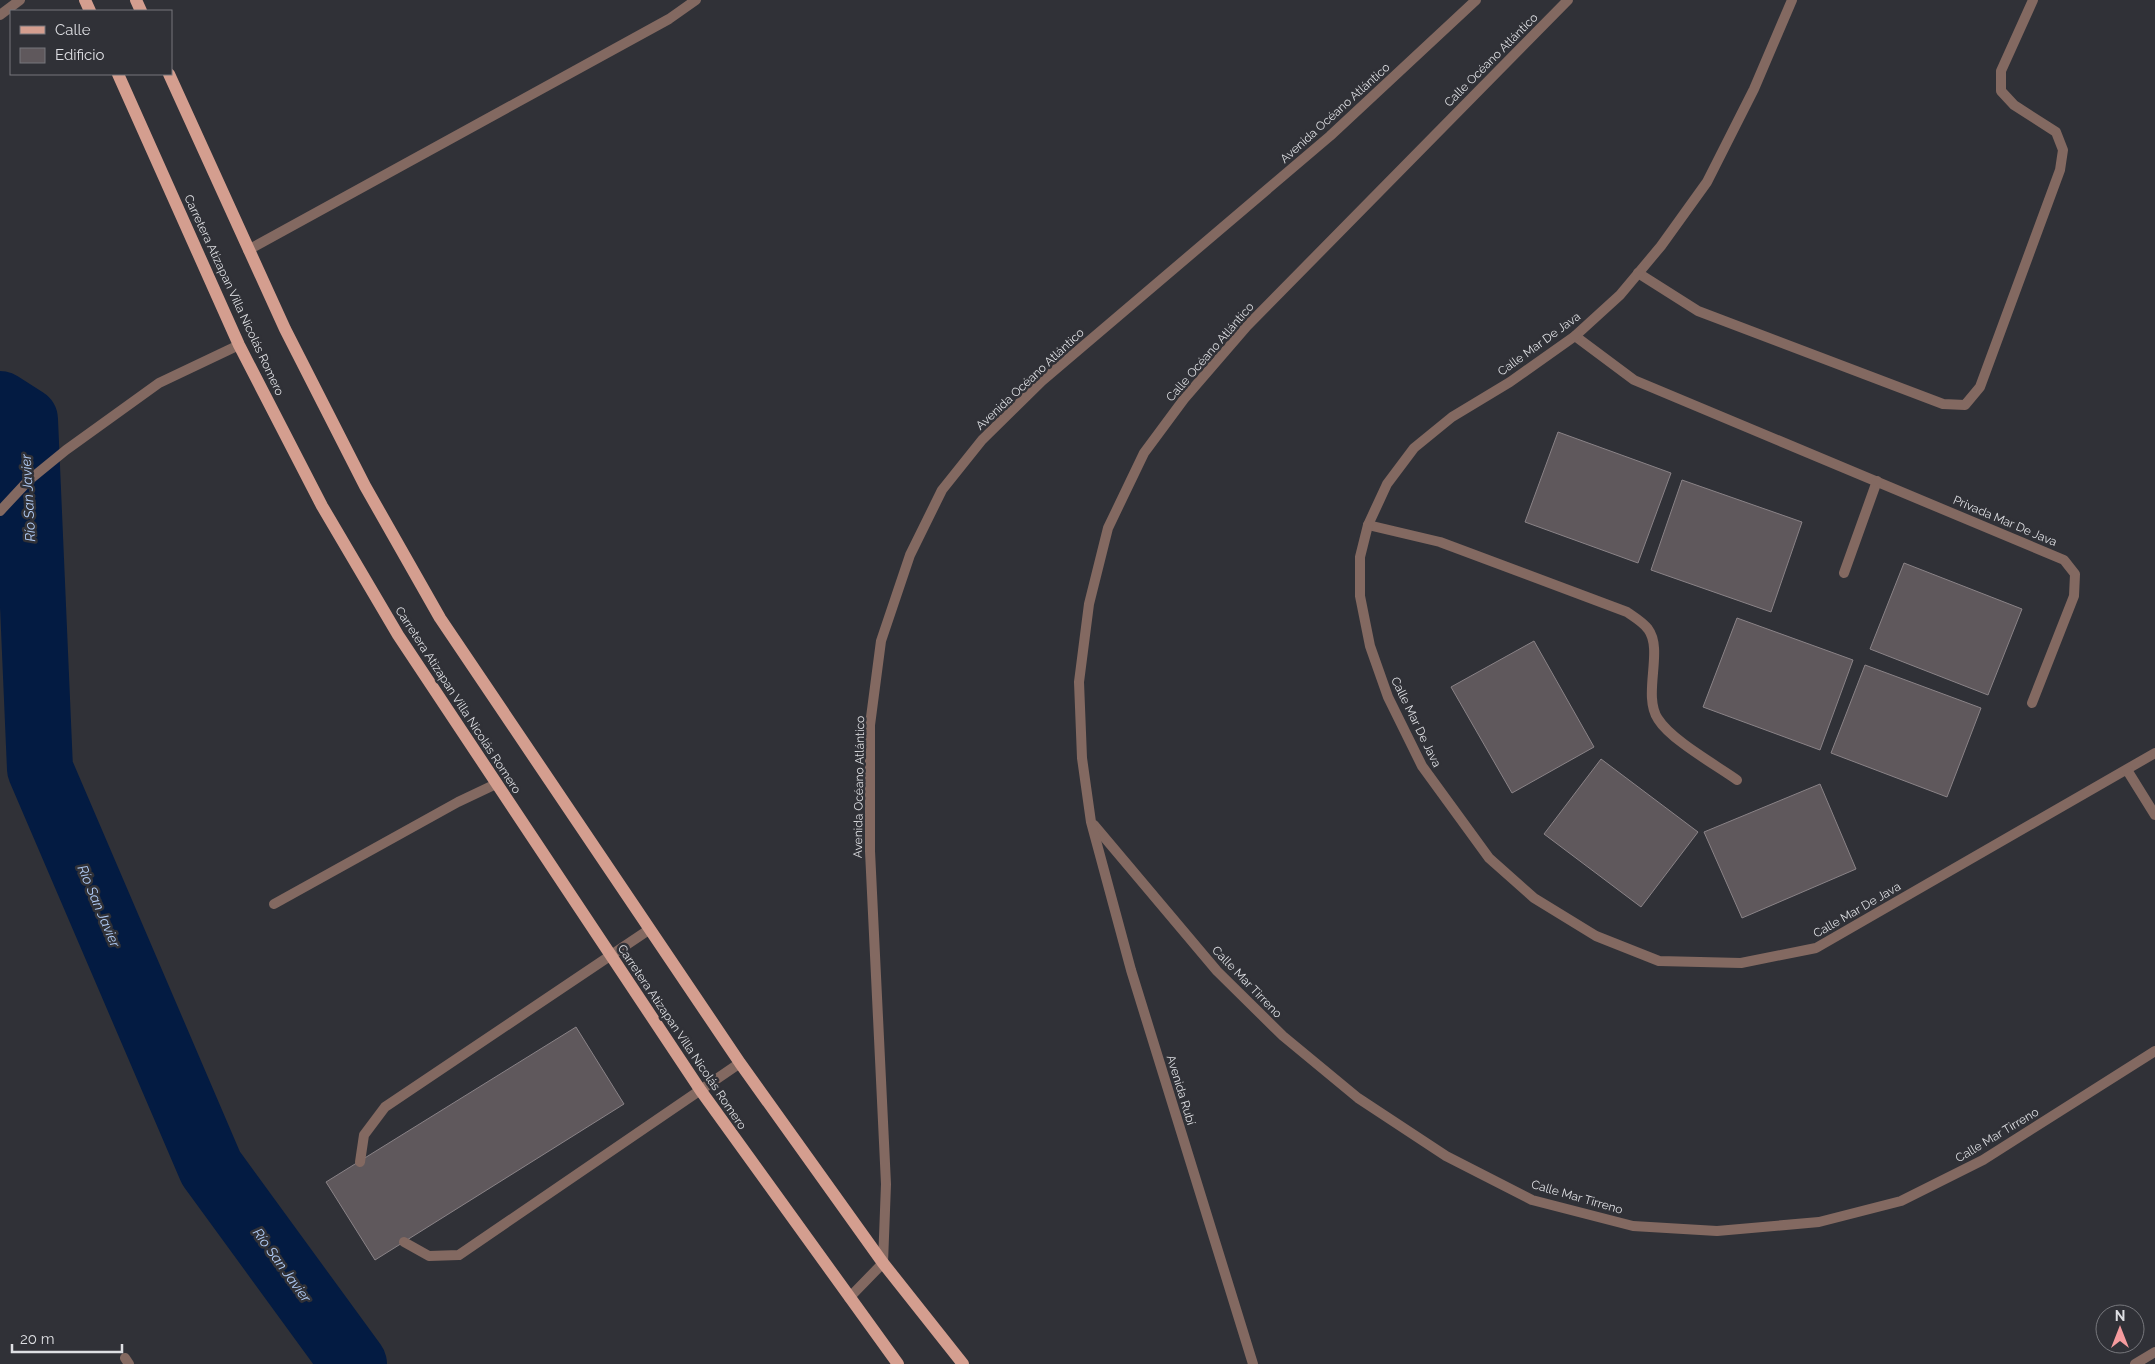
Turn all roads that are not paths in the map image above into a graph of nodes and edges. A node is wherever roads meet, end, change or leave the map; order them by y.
1 (20, 0) edge
2 (696, 0) edge
3 (1476, 0) edge
4 (1568, 0) edge
5 (1792, 0) edge
6 (2033, 0) edge
7 (0, 15) edge
8 (118, 75) edge
9 (169, 75) edge
10 (248, 250) junction
11 (1638, 274) junction
12 (1575, 336) junction
13 (239, 345) junction
14 (1877, 481) junction
15 (0, 511) edge
16 (1368, 525) junction
17 (1844, 573) dead end
18 (2032, 703) dead end
19 (2155, 753) edge
20 (2127, 770) junction
21 (1737, 780) dead end
22 (496, 784) junction
23 (2155, 816) edge
24 (1092, 822) junction
25 (274, 904) dead end
26 (650, 929) junction
27 (610, 956) junction
28 (2155, 1051) edge
29 (740, 1063) junction
30 (701, 1091) junction
31 (360, 1162) dead end
32 (404, 1242) dead end
33 (884, 1262) junction
34 (849, 1298) junction
35 (2155, 1352) edge
36 (898, 1364) edge
37 (963, 1364) edge
38 (1253, 1364) edge
39 (2135, 1364) edge

1 - 7 street
2 - 10 street
3 - 33 street, Avenida Océano Atlántico
4 - 24 street, Calle Océano Atlántico
5 - 11 street, Calle Mar De Java
6 - 11 street
8 - 13 main road, Carretera Atizapan Villa Nicolás Romero
9 - 10 main road
10 - 26 main road
11 - 12 street, Calle Mar De Java
12 - 14 street, Privada Mar De Java
12 - 16 street, Calle Mar De Java
13 - 15 street
13 - 22 main road, Carretera Atizapan Villa Nicolás Romero
14 - 17 street
14 - 18 street, Privada Mar De Java
16 - 20 street, Calle Mar De Java
16 - 21 street
19 - 20 street, Calle Mar De Java
20 - 23 street
22 - 25 street
22 - 27 main road, Carretera Atizapan Villa Nicolás Romero
24 - 28 street, Calle Mar Tirreno
24 - 38 street, Avenida Rubí
26 - 27 street
26 - 29 main road
27 - 30 main road, Carretera Atizapan Villa Nicolás Romero
27 - 31 street
29 - 30 street
29 - 33 main road
30 - 32 street
30 - 34 main road, Carretera Atizapan Villa Nicolás Romero
33 - 34 street
33 - 37 main road
34 - 36 main road, Carretera Atizapan Villa Nicolás Romero
35 - 39 street

